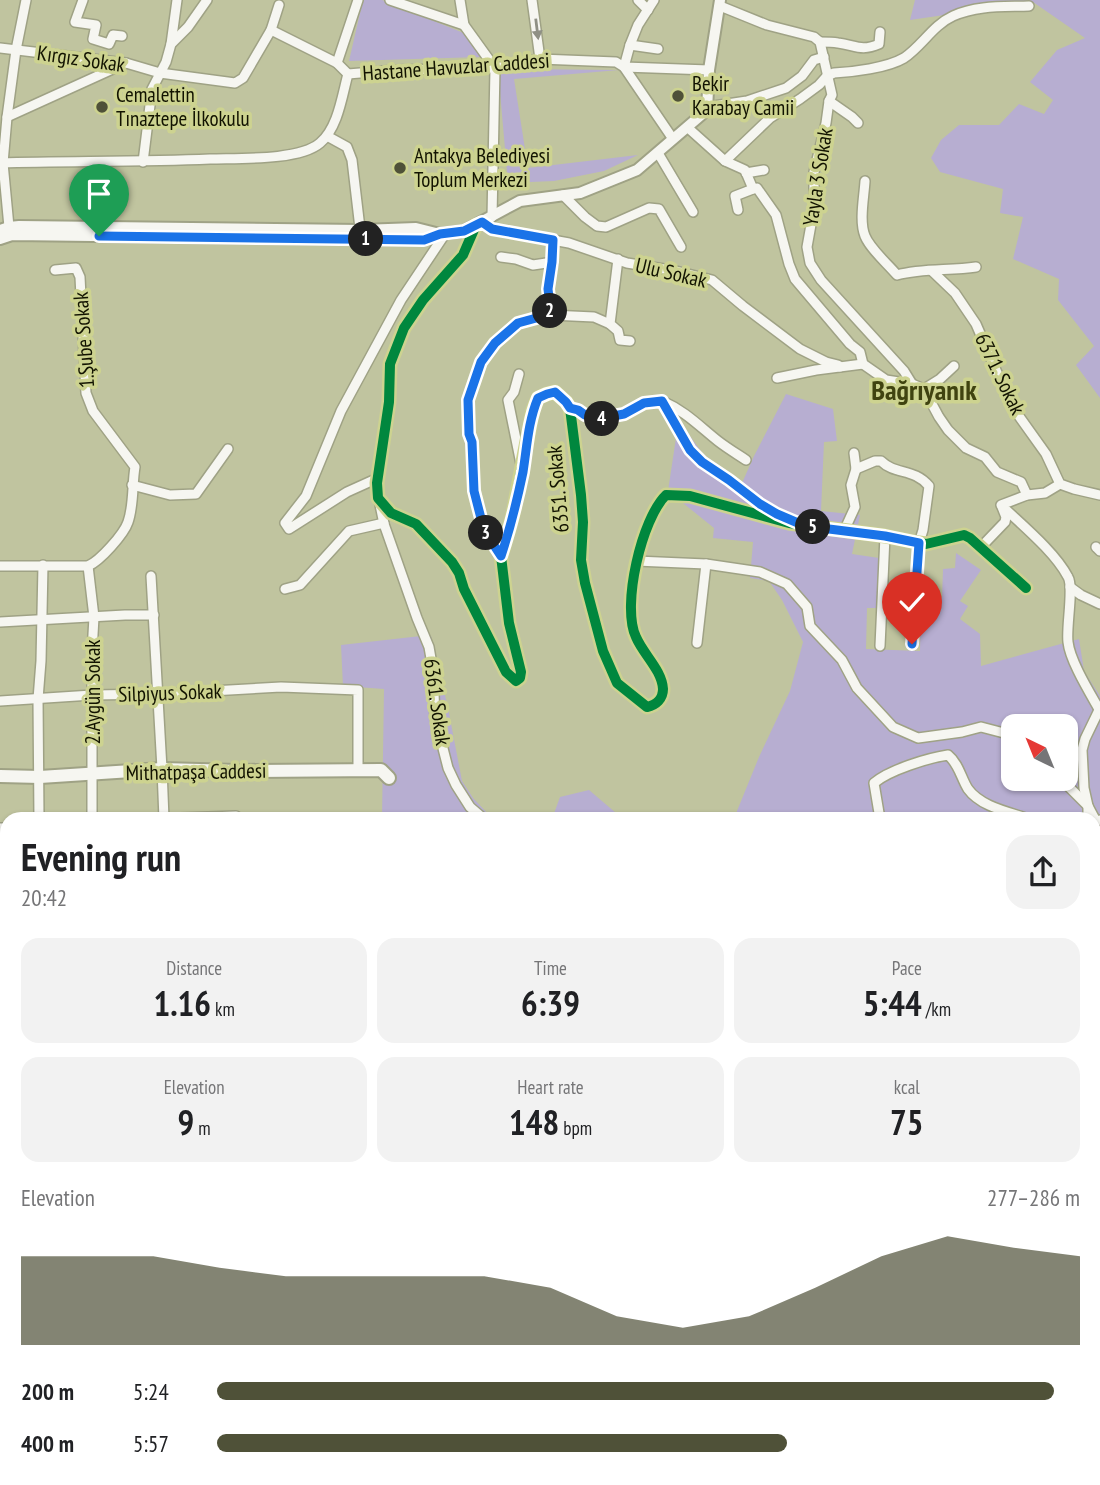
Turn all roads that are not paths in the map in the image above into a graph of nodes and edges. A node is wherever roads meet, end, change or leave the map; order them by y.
1 (26, 0) edge
2 (83, 0) edge
3 (177, 0) edge
4 (208, 0) edge
5 (358, 0) edge
6 (390, 0) edge
7 (460, 0) edge
8 (532, 0) edge
9 (638, 0) edge
10 (654, 0) edge
11 (408, 3) edge
12 (720, 3) edge
13 (279, 5) dead end
14 (1029, 6) dead end
15 (648, 9) junction
16 (464, 25) junction
17 (271, 30) junction
18 (880, 32) dead end
19 (122, 36) dead end
20 (820, 42) junction
21 (171, 44) junction
22 (630, 45) junction
23 (0, 48) edge
24 (657, 49) dead end
25 (16, 50) junction
26 (824, 57) junction
27 (540, 59) junction
28 (337, 63) junction
29 (126, 64) junction
30 (624, 67) junction
31 (495, 68) junction
32 (709, 70) junction
33 (160, 73) junction
34 (348, 74) junction
35 (827, 76) junction
36 (829, 101) junction
37 (707, 107) junction
38 (6, 117) junction
39 (858, 123) dead end
40 (687, 127) junction
41 (327, 136) junction
42 (673, 139) junction
43 (658, 153) junction
44 (725, 160) junction
45 (143, 162) junction
46 (1, 163) edge
47 (764, 170) dead end
48 (746, 173) junction
49 (865, 181) dead end
50 (753, 188) junction
51 (563, 195) junction
52 (738, 211) dead end
53 (693, 212) dead end
54 (484, 221) junction
55 (7, 231) edge
56 (361, 234) junction
57 (442, 234) junction
58 (0, 239) edge
59 (553, 240) junction
60 (681, 247) dead end
61 (501, 257) dead end
62 (618, 259) junction
63 (552, 262) junction
64 (976, 267) dead end
65 (55, 270) dead end
66 (932, 271) junction
67 (551, 314) junction
68 (610, 324) junction
69 (631, 341) dead end
70 (863, 364) junction
71 (954, 366) dead end
72 (839, 367) junction
73 (519, 374) dead end
74 (777, 378) dead end
75 (912, 384) junction
76 (924, 389) junction
77 (662, 401) junction
78 (570, 408) junction
79 (228, 449) dead end
80 (854, 453) dead end
81 (746, 460) dead end
82 (856, 469) junction
83 (523, 472) junction
84 (378, 478) junction
85 (1060, 484) junction
86 (132, 485) junction
87 (1027, 495) junction
88 (1100, 495) edge
89 (378, 498) junction
90 (1001, 505) junction
91 (384, 523) junction
92 (805, 526) junction
93 (844, 531) junction
94 (885, 536) junction
95 (919, 543) junction
96 (981, 547) junction
97 (501, 556) junction
98 (636, 561) junction
99 (706, 564) junction
100 (43, 565) junction
101 (0, 566) edge
102 (88, 566) junction
103 (151, 576) dead end
104 (1070, 587) junction
105 (1026, 588) dead end
106 (285, 589) dead end
107 (1100, 604) edge
108 (154, 615) junction
109 (94, 617) junction
110 (42, 620) junction
111 (0, 622) edge
112 (697, 643) dead end
113 (912, 644) dead end
114 (880, 646) dead end
115 (158, 694) junction
116 (92, 695) junction
117 (38, 699) junction
118 (0, 701) edge
119 (1100, 709) edge
120 (1001, 732) edge
121 (162, 769) junction
122 (358, 770) junction
123 (93, 774) junction
124 (0, 776) edge
125 (40, 777) junction
126 (389, 778) dead end
127 (1073, 791) edge
128 (1088, 806) junction
129 (39, 812) edge
130 (92, 812) edge
131 (164, 812) edge
132 (476, 812) edge
133 (879, 812) edge
134 (1008, 812) edge
135 (1088, 812) edge
136 (1091, 812) edge

1 - 25 street
2 - 19 street
3 - 21 street
4 - 21 street
5 - 28 street
6 - 11 street
7 - 16 street
8 -> 27 street
9 - 15 street
10 - 15 street
11 - 16 street
12 - 20 street
12 - 32 street
13 - 17 street
14 - 35 street
15 - 22 street
16 - 31 street
17 - 28 street
17 - 33 street, Kırgız Sokak
18 - 20 street
20 - 26 street, Yayla 3 Sokak
21 - 33 street
22 - 24 street
22 - 30 street
23 - 25 street, Kırgız Sokak
25 - 29 street, Kırgız Sokak
25 - 38 street
26 - 35 street, Yayla 3 Sokak
26 - 37 street
27 - 30 street, Hastane Havuzlar Caddesi
27 - 31 street, Hastane Havuzlar Caddesi
28 - 34 street
29 - 33 street, Kırgız Sokak
29 - 38 street
30 - 32 street, Hastane Havuzlar Caddesi
30 - 42 street
31 - 34 street, Hastane Havuzlar Caddesi
31 - 54 street
32 - 37 street
33 - 45 street
34 - 41 street, Hastane Havuzlar Caddesi
35 - 36 street, Yayla 3 Sokak
35 - 44 street
36 - 39 street
36 - 75 street, Yayla 3 Sokak
37 - 40 street
38 - 46 street
40 - 42 street
40 - 44 street
41 - 45 street
41 - 56 street
42 - 43 street
43 - 51 street
43 - 53 street
44 - 48 street
45 - 46 street
46 - 55 street
47 - 48 street
48 - 50 street
49 - 66 street
50 - 52 street
50 - 70 street
51 - 54 street
51 - 60 street
54 - 57 street
54 - 59 street, Ulu Sokak
54 - 84 street
55 - 56 street
55 - 58 street
56 - 57 street
57 - 84 street
59 - 62 street, Ulu Sokak
59 - 63 street
61 - 63 street
62 - 68 street
62 - 72 street, Ulu Sokak
63 - 67 street
64 - 66 street
65 - 86 street, 1.Şube Sokak
66 - 85 street, 6371. Sokak
67 - 68 street
67 - 97 street
68 - 69 street
70 - 72 street
70 - 75 street
71 - 76 street
72 - 74 street
73 - 83 street
75 - 76 street
76 - 87 street
77 - 78 street
77 - 81 street
77 - 92 street
78 - 83 street, 6351. Sokak
78 - 98 street, 6351. Sokak
79 - 86 street
80 - 82 street
82 - 93 street
82 - 95 street
83 - 97 street, 6351. Sokak
84 - 89 street
85 - 87 street
85 - 88 street
86 - 102 street, 1.Şube Sokak
87 - 90 street
89 - 91 street, 6361. Sokak
89 - 97 street, 6351. Sokak
90 - 96 street
90 - 104 street
91 - 106 street
91 - 132 street, 6361. Sokak
92 - 93 street
92 - 98 street
93 - 94 street
94 - 95 street
94 - 114 street
95 - 96 street
95 - 113 street
96 - 105 street
98 - 99 street
99 - 112 street
99 - 120 street
100 - 101 street
100 - 102 street
100 - 110 street
102 - 109 street, 2.Aygün Sokak
103 - 108 street
104 - 107 street
104 - 119 street
108 - 109 street
108 - 115 street
109 - 110 street
109 - 116 street, 2.Aygün Sokak
110 - 111 street
110 - 117 street
115 - 116 street, Silpiyus Sokak
115 - 121 street
115 - 122 street, Silpiyus Sokak
116 - 117 street, Silpiyus Sokak
116 - 123 street, 2.Aygün Sokak
117 - 118 street, Silpiyus Sokak
117 - 125 street
119 - 128 street
121 - 122 main road, Mithatpaşa Caddesi
121 - 123 main road, Mithatpaşa Caddesi
121 - 131 street
122 - 126 main road, Mithatpaşa Caddesi
123 - 125 main road, Mithatpaşa Caddesi
123 - 130 street, 2.Aygün Sokak
124 - 125 main road, Mithatpaşa Caddesi
125 - 129 street
127 - 128 street
128 - 135 street
128 - 136 street
133 - 134 street

